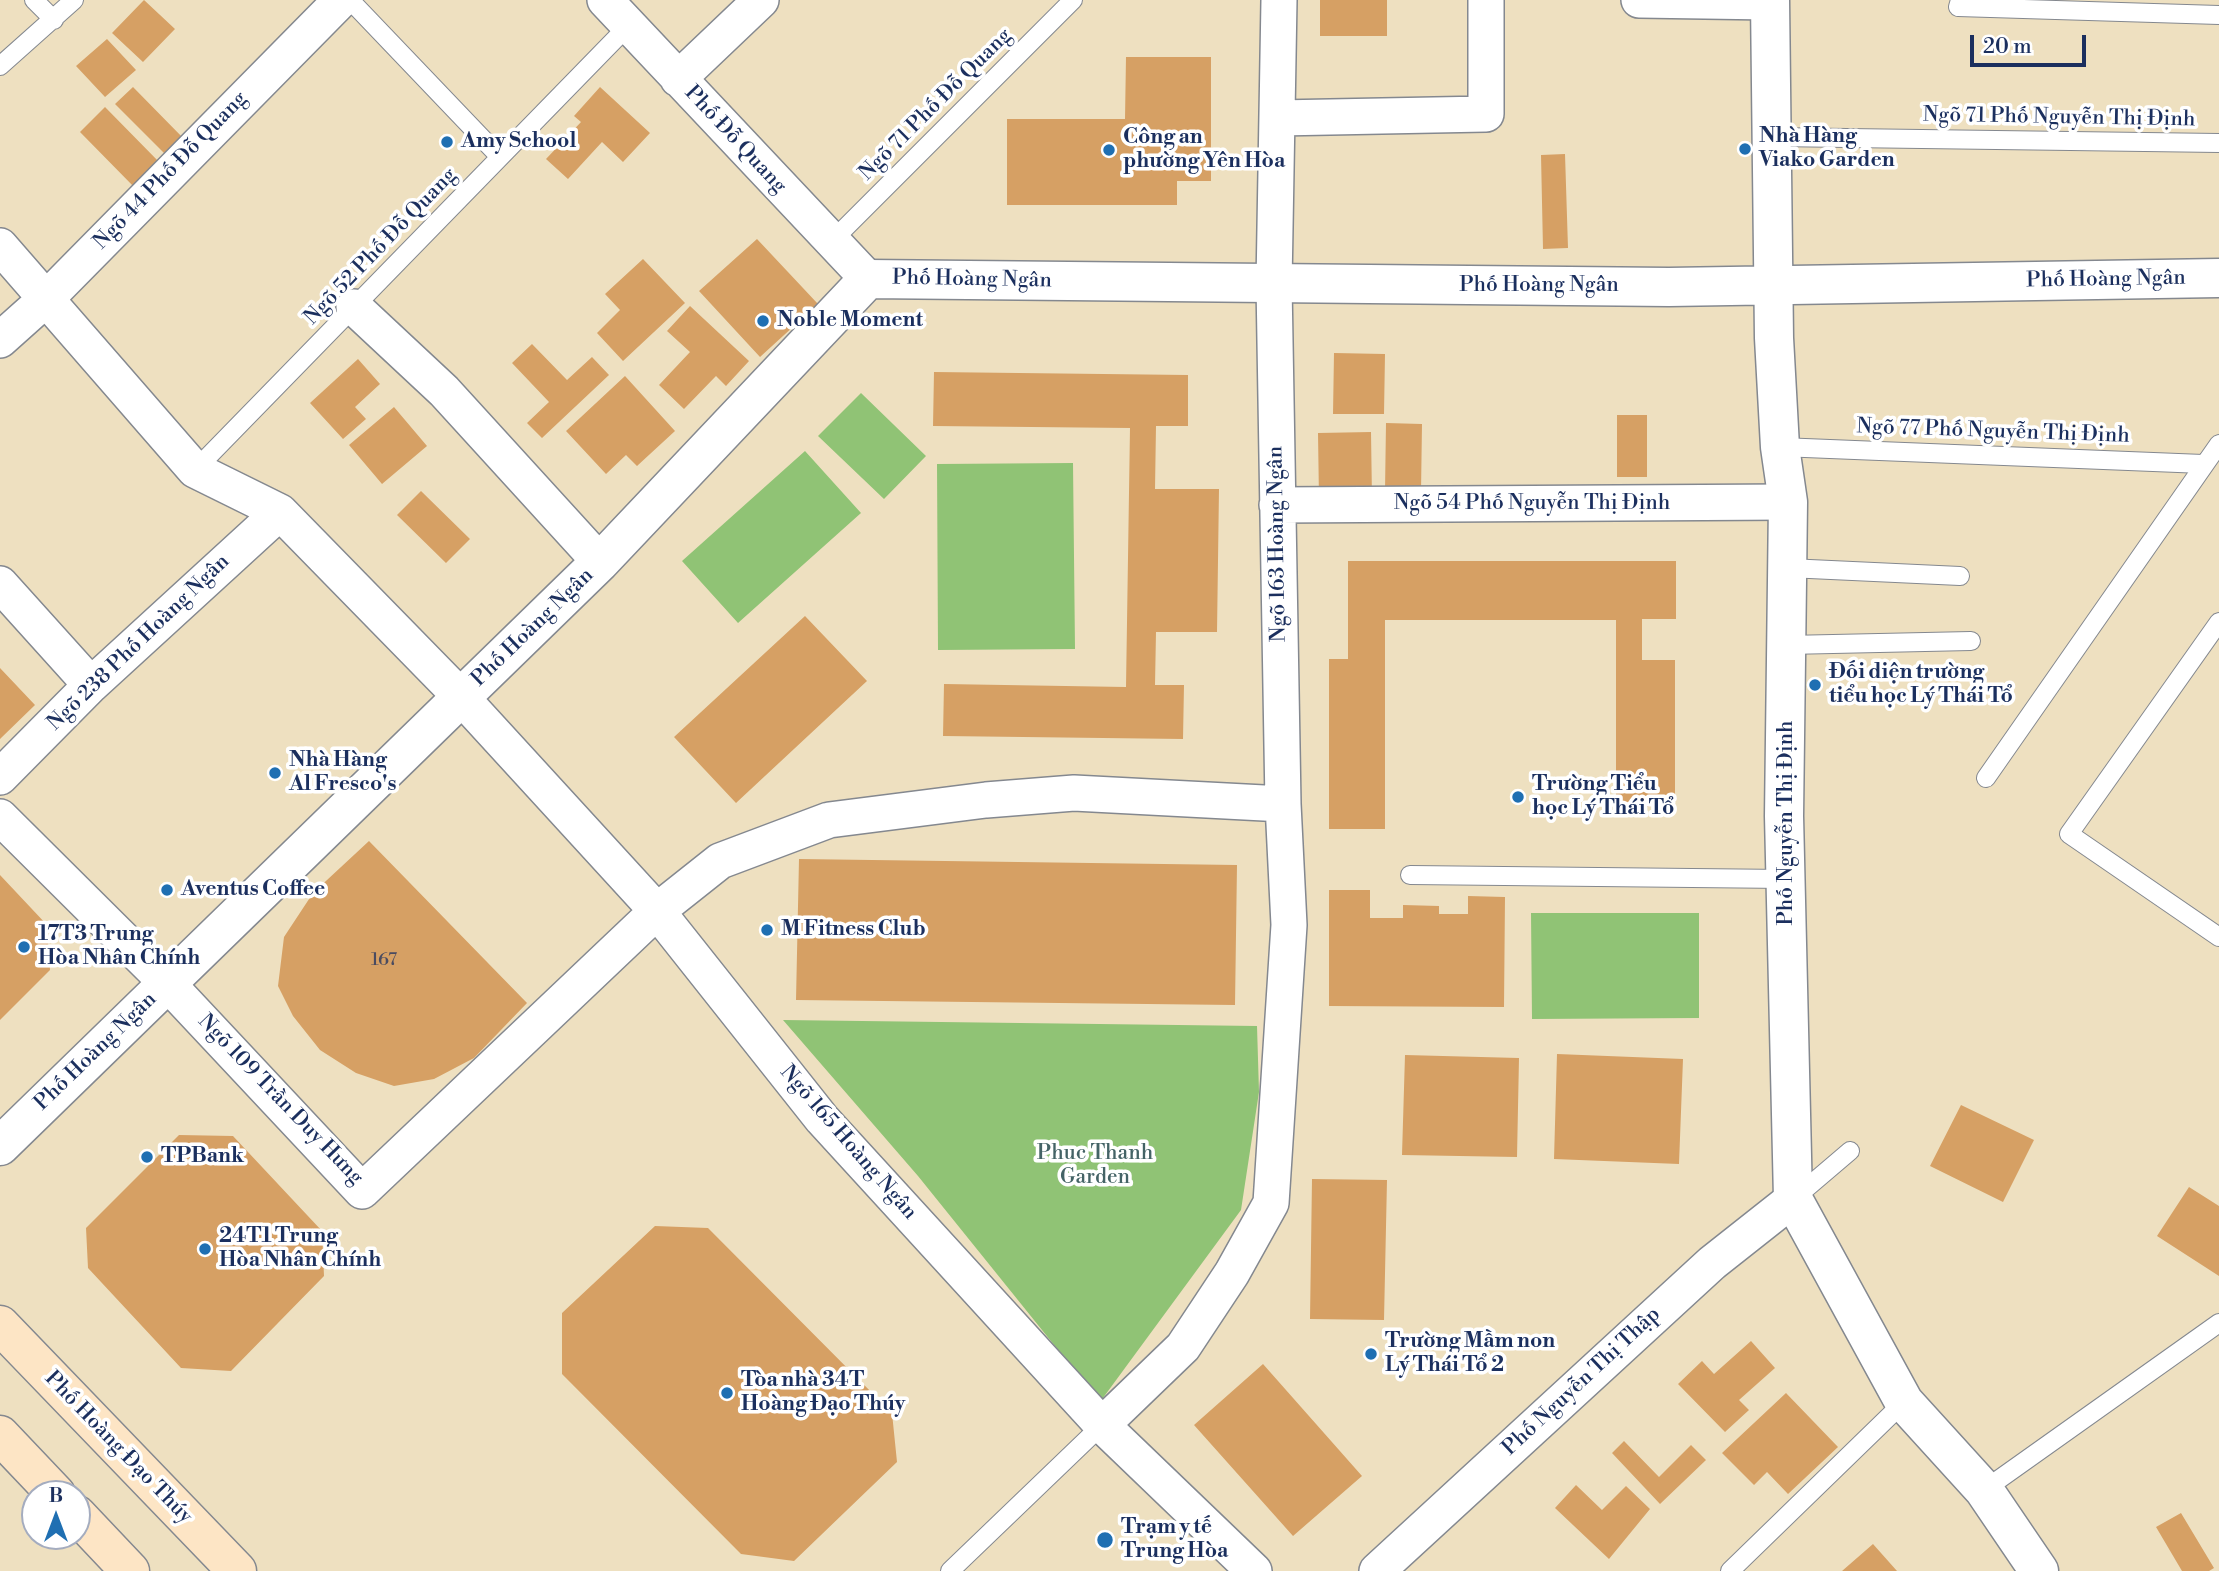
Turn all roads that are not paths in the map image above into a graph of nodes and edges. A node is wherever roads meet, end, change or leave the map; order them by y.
1 (34, 0) edge
2 (74, 0) edge
3 (341, 0) edge
4 (350, 0) edge
5 (605, 0) edge
6 (761, 0) edge
7 (1073, 0) edge
8 (1279, 0) edge
9 (1486, 0) edge
10 (1639, 0) edge
11 (1960, 0) edge
12 (1770, 1) edge
13 (2219, 15) edge
14 (54, 20) junction
15 (629, 25) junction
16 (0, 66) edge
17 (678, 79) junction
18 (1278, 118) junction
19 (1773, 137) junction
20 (2219, 144) edge
21 (500, 157) junction
22 (831, 242) junction
23 (0, 246) edge
24 (2219, 278) edge
25 (868, 279) junction
26 (1274, 284) junction
27 (1773, 286) junction
28 (47, 298) junction
29 (354, 307) junction
30 (0, 340) edge
31 (2219, 444) edge
32 (1780, 447) junction
33 (2203, 464) junction
34 (195, 470) junction
35 (1788, 502) junction
36 (1277, 505) junction
37 (280, 512) junction
38 (600, 562) junction
39 (1788, 568) junction
40 (1960, 576) dead end
41 (0, 584) edge
42 (2219, 622) edge
43 (1971, 641) dead end
44 (1787, 645) junction
45 (91, 685) junction
46 (461, 697) junction
47 (0, 777) edge
48 (1986, 778) dead end
49 (1283, 804) junction
50 (0, 817) edge
51 (1410, 875) dead end
52 (1786, 879) junction
53 (657, 911) junction
54 (2219, 937) edge
55 (167, 982) junction
56 (0, 1146) edge
57 (1850, 1151) dead end
58 (1793, 1199) junction
59 (2219, 1323) edge
60 (0, 1325) edge
61 (1904, 1402) junction
62 (1102, 1425) junction
63 (0, 1435) edge
64 (43, 1480) edge
65 (1984, 1490) junction
66 (91, 1531) edge
67 (130, 1571) edge
68 (236, 1571) edge
69 (950, 1571) edge
70 (1254, 1571) edge
71 (1377, 1571) edge
72 (1730, 1571) edge
73 (2039, 1571) edge

1 - 14 lane
2 - 14 lane
3 - 28 street, Ngõ 44 Phố Đỗ Quang
4 - 21 lane
5 - 15 street, Phố Đỗ Quang
6 - 17 street
7 - 22 lane, Ngõ 71 Phố Đỗ Quang
8 - 18 street, Ngõ 163 Hoàng Ngân
9 - 18 street
10 - 12 street
11 - 13 lane
12 - 19 street, Phố Nguyễn Thị Định
14 - 16 lane
15 - 17 street, Phố Đỗ Quang
15 - 21 lane, Ngõ 52 Phố Đỗ Quang
17 - 22 street, Phố Đỗ Quang
18 - 26 street, Ngõ 163 Hoàng Ngân
19 - 20 lane, Ngõ 71 Phố Nguyễn Thị Định
19 - 27 street, Phố Nguyễn Thị Định
21 - 29 lane, Ngõ 52 Phố Đỗ Quang
22 - 25 street, Phố Đỗ Quang
23 - 28 street
24 - 27 street, Phố Hoàng Ngân
25 - 26 street, Phố Hoàng Ngân
25 - 38 street, Phố Hoàng Ngân
26 - 27 street, Phố Hoàng Ngân
26 - 36 street, Ngõ 163 Hoàng Ngân
27 - 32 street, Phố Nguyễn Thị Định
28 - 30 street, Ngõ 44 Phố Đỗ Quang
28 - 34 street
29 - 34 lane, Ngõ 52 Phố Đỗ Quang
29 - 38 street
31 - 33 lane
32 - 33 lane, Ngõ 77 Phố Nguyễn Thị Định
32 - 35 street, Phố Nguyễn Thị Định
33 - 48 lane
34 - 37 street, Ngõ 165 Hoàng Ngân
35 - 36 street, Ngõ 54 Phố Nguyễn Thị Định
35 - 39 street, Phố Nguyễn Thị Định
36 - 49 street, Ngõ 163 Hoàng Ngân
37 - 45 street, Ngõ 238 Phố Hoàng Ngân
37 - 46 street, Ngõ 165 Hoàng Ngân
38 - 46 street, Phố Hoàng Ngân
39 - 40 lane
39 - 44 street, Phố Nguyễn Thị Định
41 - 45 street
42 - 54 lane
43 - 44 lane
44 - 52 street, Phố Nguyễn Thị Định
45 - 47 street, Ngõ 238 Phố Hoàng Ngân
46 - 53 street, Ngõ 165 Hoàng Ngân
46 - 55 street, Phố Hoàng Ngân
49 - 53 street
49 - 62 street, Ngõ 163 Hoàng Ngân
50 - 55 street, Ngõ 109 Trần Duy Hưng
51 - 52 lane
52 - 58 street, Phố Nguyễn Thị Định
53 - 55 street, Ngõ 109 Trần Duy Hưng
53 - 62 street, Ngõ 165 Hoàng Ngân
55 - 56 street, Phố Hoàng Ngân
57 - 58 lane
58 - 61 street, Phố Nguyễn Thị Định
58 - 71 street, Phố Nguyễn Thị Thập
59 - 65 lane
60 - 68 main road, Phố Hoàng Đạo Thúy
61 - 65 street, Phố Nguyễn Thị Định
61 - 72 lane
62 - 69 lane
62 - 70 street, Ngõ 165 Hoàng Ngân
63 - 64 main road
65 - 73 street, Phố Nguyễn Thị Định
66 - 67 main road

